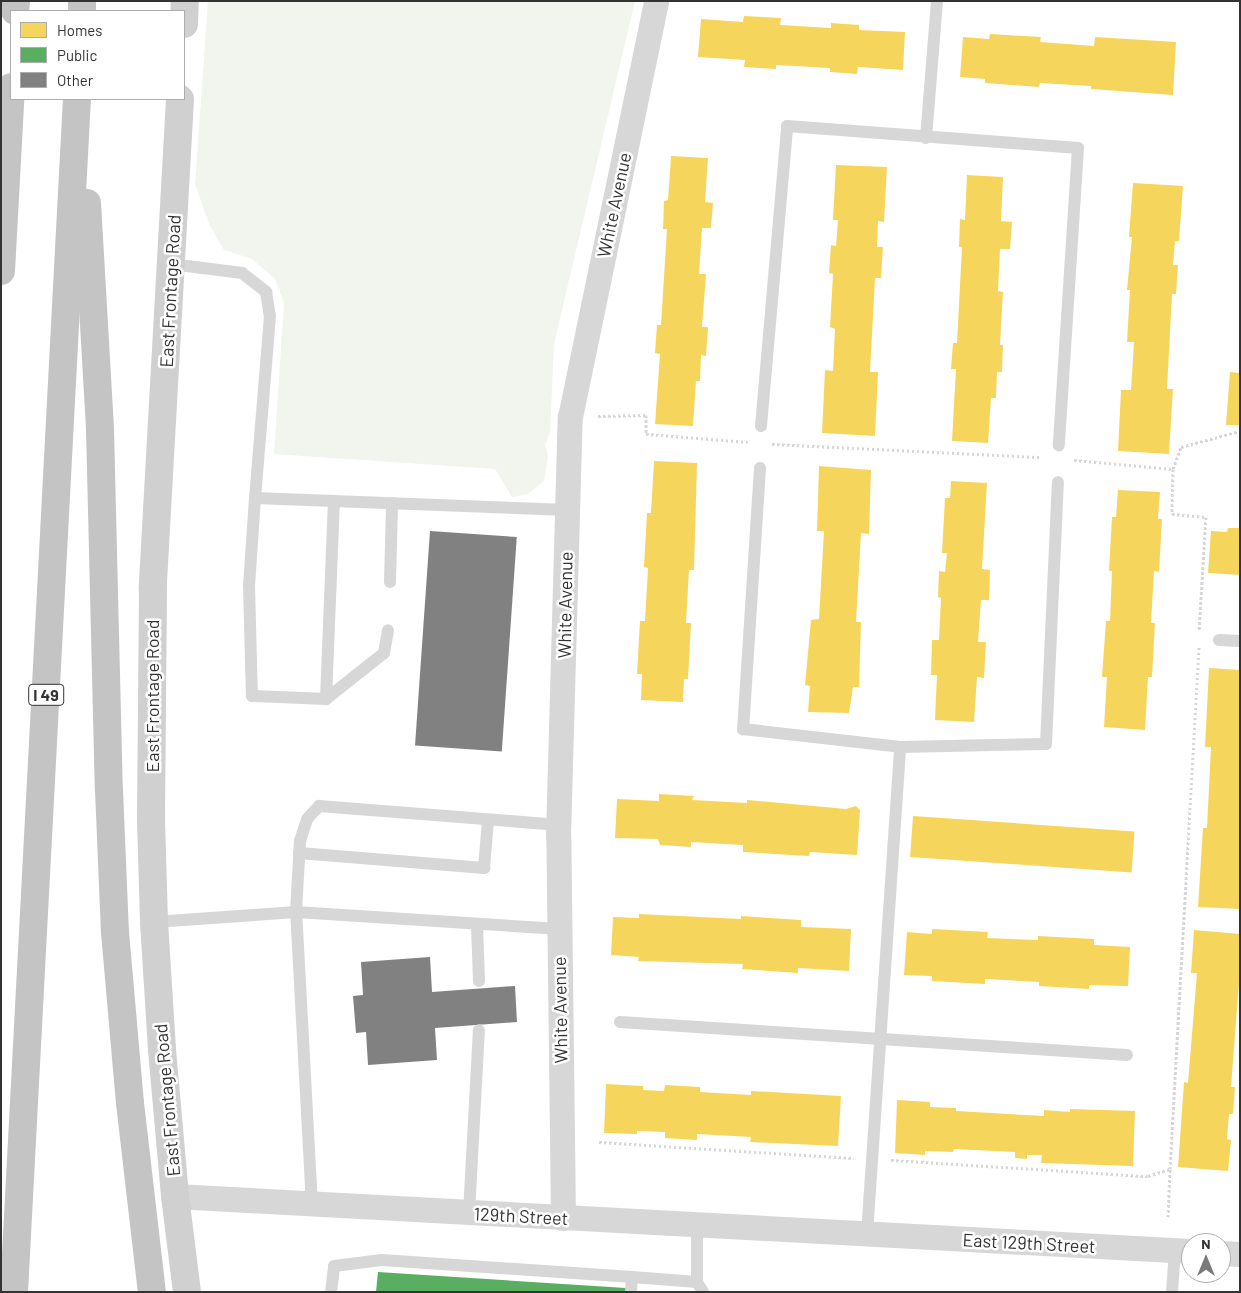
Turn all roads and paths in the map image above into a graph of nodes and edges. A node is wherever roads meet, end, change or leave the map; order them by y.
1 (656, 1) edge
2 (937, 1) edge
3 (10, 100) edge
4 (77, 100) edge
5 (180, 100) edge
6 (926, 138) junction
7 (74, 147) junction
8 (172, 264) junction
9 (1, 271) edge
10 (570, 417) junction
11 (761, 426) dead end
12 (1240, 431) edge
13 (752, 442) dead end
14 (771, 444) dead end
15 (1059, 445) dead end
16 (1048, 458) dead end
17 (1067, 459) dead end
18 (760, 468) dead end
19 (1173, 469) junction
20 (1058, 482) dead end
21 (255, 498) junction
22 (334, 501) junction
23 (392, 503) junction
24 (567, 510) junction
25 (390, 582) dead end
26 (388, 630) dead end
27 (1199, 635) dead end
28 (1219, 640) dead end
29 (1240, 641) edge
30 (1199, 645) dead end
31 (326, 699) junction
32 (900, 746) junction
33 (488, 820) junction
34 (559, 825) junction
35 (300, 853) junction
36 (296, 912) junction
37 (154, 922) junction
38 (477, 924) junction
39 (559, 929) junction
40 (479, 981) dead end
41 (620, 1022) dead end
42 (479, 1030) dead end
43 (880, 1038) junction
44 (1127, 1055) dead end
45 (599, 1142) dead end
46 (872, 1159) junction
47 (1170, 1169) junction
48 (175, 1196) junction
49 (312, 1205) junction
50 (469, 1213) junction
51 (1168, 1217) dead end
52 (563, 1218) junction
53 (697, 1225) junction
54 (867, 1234) junction
55 (1181, 1251) edge
56 (1181, 1258) edge
57 (632, 1277) junction
58 (700, 1287) edge
59 (14, 1292) edge
60 (152, 1292) edge
61 (187, 1292) edge
62 (332, 1292) edge
63 (631, 1292) edge
64 (1172, 1292) edge

1 - 10 street, White Avenue
2 - 6 lane
3 - 9 highway
4 - 7 highway, I 49
5 - 8 street, East Frontage Road
6 - 11 lane
6 - 15 lane
7 - 59 highway, I 49
7 - 60 highway
8 - 21 lane
8 - 37 street, East Frontage Road
10 - 13 path
10 - 24 street, White Avenue
12 - 19 path
14 - 16 path
17 - 19 path
18 - 32 lane
19 - 27 path
20 - 32 lane
21 - 22 lane
21 - 31 lane
22 - 23 lane
22 - 31 lane
23 - 24 lane
23 - 25 lane
24 - 34 street, White Avenue
26 - 31 lane
28 - 29 lane
30 - 47 path
32 - 43 lane
33 - 34 lane
33 - 35 lane
33 - 35 lane
34 - 39 street, White Avenue
35 - 36 lane
36 - 37 lane
36 - 38 lane
36 - 49 lane
37 - 48 street, East Frontage Road
38 - 39 lane
38 - 40 lane
39 - 52 street, White Avenue
41 - 43 lane
42 - 50 lane
43 - 44 lane
43 - 46 lane
45 - 46 path
46 - 47 path
46 - 54 lane
47 - 51 path
48 - 49 street, 129th Street
48 - 61 street, East Frontage Road
49 - 50 street, 129th Street
50 - 52 street, 129th Street
52 - 53 street, 129th Street
53 - 54 street, 129th Street
53 - 58 lane
54 - 55 street, East 129th Street
56 - 64 lane
57 - 58 lane
57 - 62 lane
57 - 63 lane

